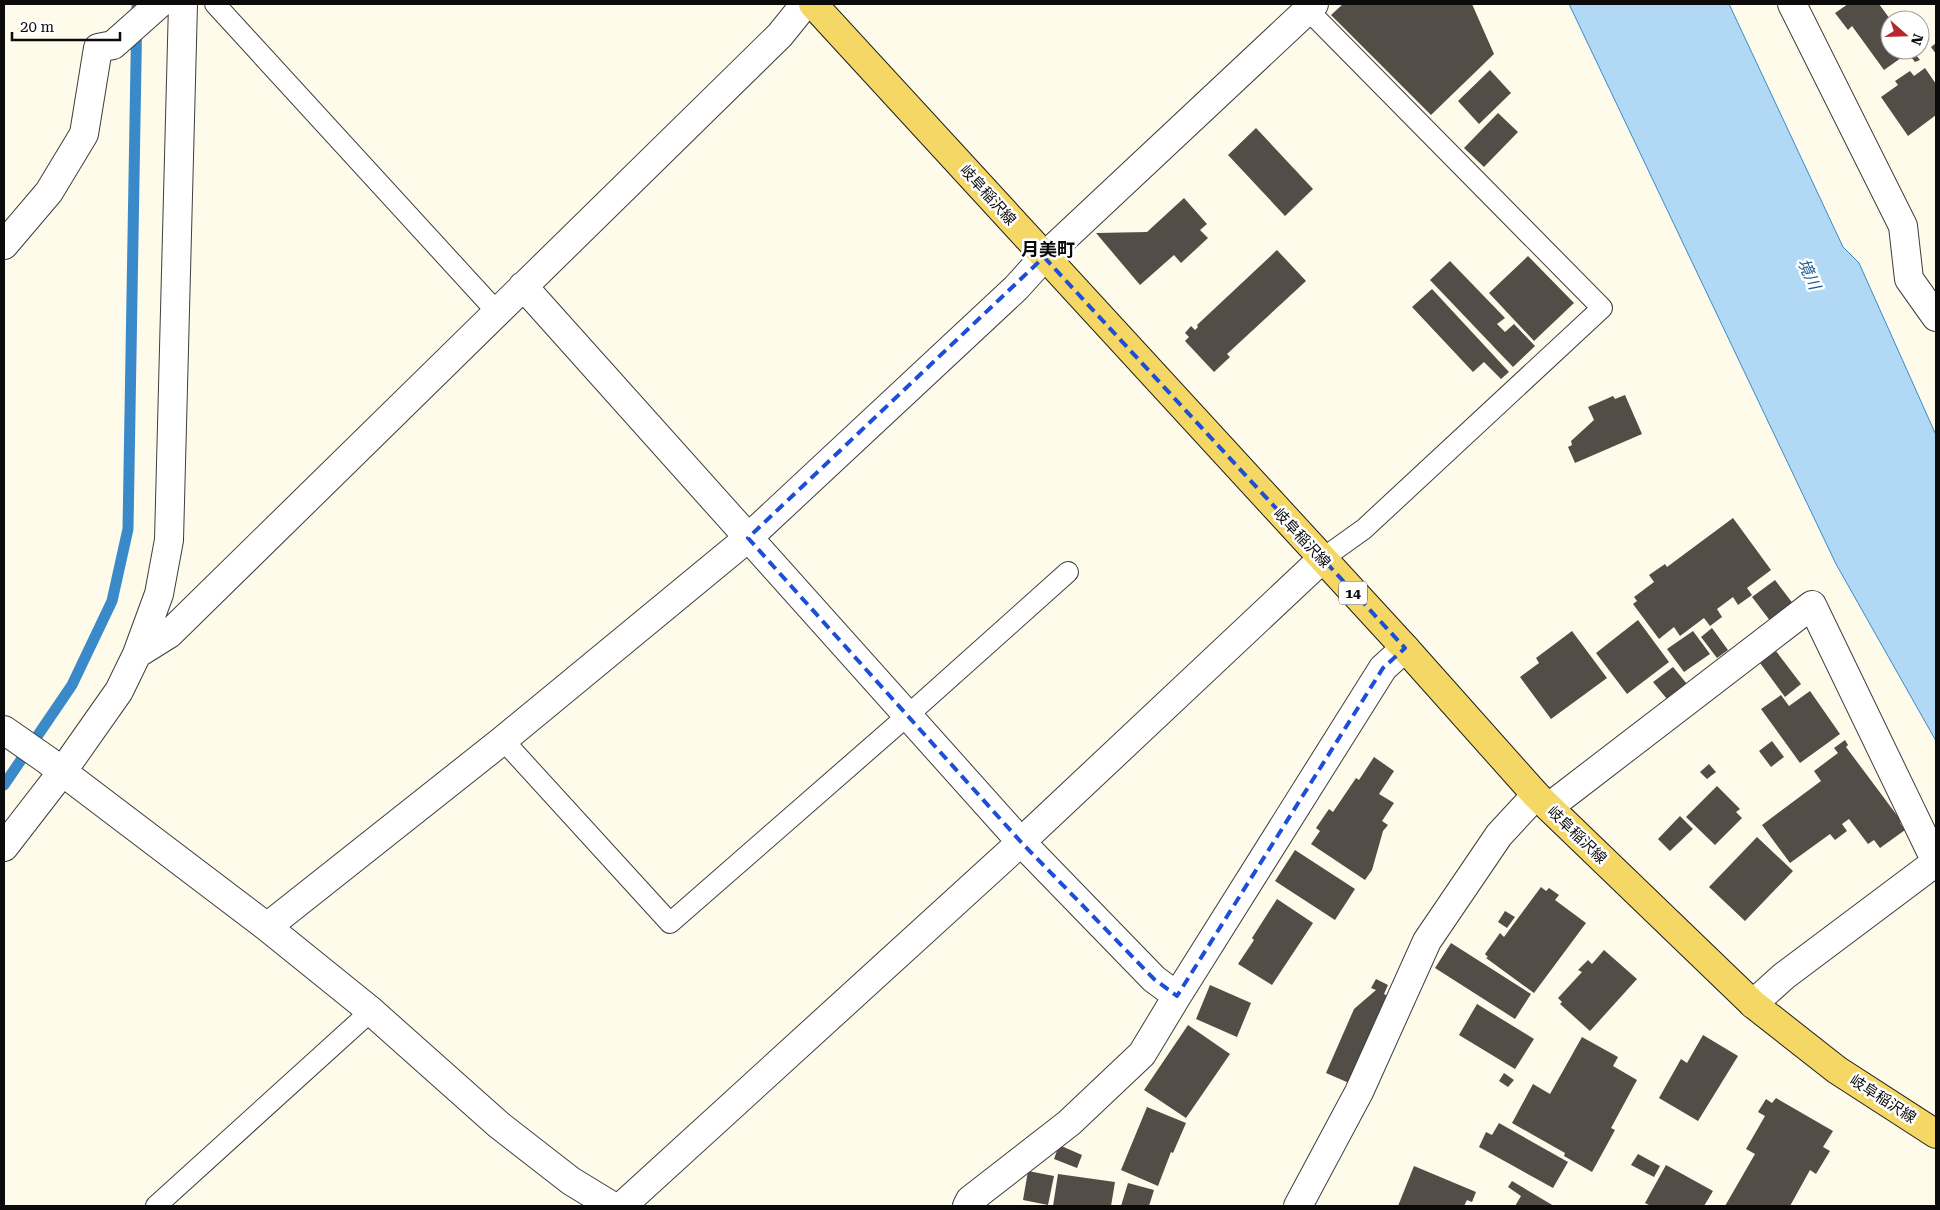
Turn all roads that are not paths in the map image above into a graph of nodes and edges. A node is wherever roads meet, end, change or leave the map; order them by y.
1 (159, 4) edge
2 (183, 4) edge
3 (215, 4) edge
4 (805, 4) edge
5 (814, 4) edge
6 (1792, 4) edge
7 (1308, 6) edge
8 (4, 245) edge
9 (1044, 257) junction
10 (523, 286) junction
11 (497, 312) junction
12 (1936, 317) edge
13 (748, 538) junction
14 (1322, 559) junction
15 (1068, 572) dead end
16 (1405, 648) junction
17 (137, 654) junction
18 (907, 716) junction
19 (7, 733) edge
20 (503, 740) junction
21 (55, 766) junction
22 (1543, 801) junction
23 (1021, 842) junction
24 (4, 846) edge
25 (1936, 862) edge
26 (267, 927) junction
27 (1178, 996) junction
28 (1753, 1004) junction
29 (371, 1011) junction
30 (1936, 1134) edge
31 (156, 1206) edge
32 (612, 1206) edge
33 (622, 1206) edge
34 (967, 1206) edge
35 (1298, 1206) edge

1 - 8 street
2 - 17 street
3 - 11 lane
4 - 10 street
5 - 9 main road, 岐阜稲沢線 / 14
6 - 12 street
7 - 9 street
7 - 14 lane
9 - 13 street
9 - 14 main road, 岐阜稲沢線 / 14
10 - 11 street
10 - 13 street
11 - 17 street
13 - 18 street
13 - 20 street
14 - 16 main road, 岐阜稲沢線 / 14
14 - 23 street
15 - 18 lane
16 - 22 main road, 岐阜稲沢線 / 14
16 - 27 street
17 - 21 street
18 - 20 lane
18 - 23 street
19 - 21 street
20 - 26 street
21 - 24 street
21 - 26 street
22 - 25 street
22 - 28 main road, 岐阜稲沢線 / 14
22 - 35 street
23 - 27 street
23 - 33 street
25 - 28 street
26 - 29 street
27 - 34 street
28 - 30 main road, 岐阜稲沢線 / 14
29 - 31 lane
29 - 32 street

